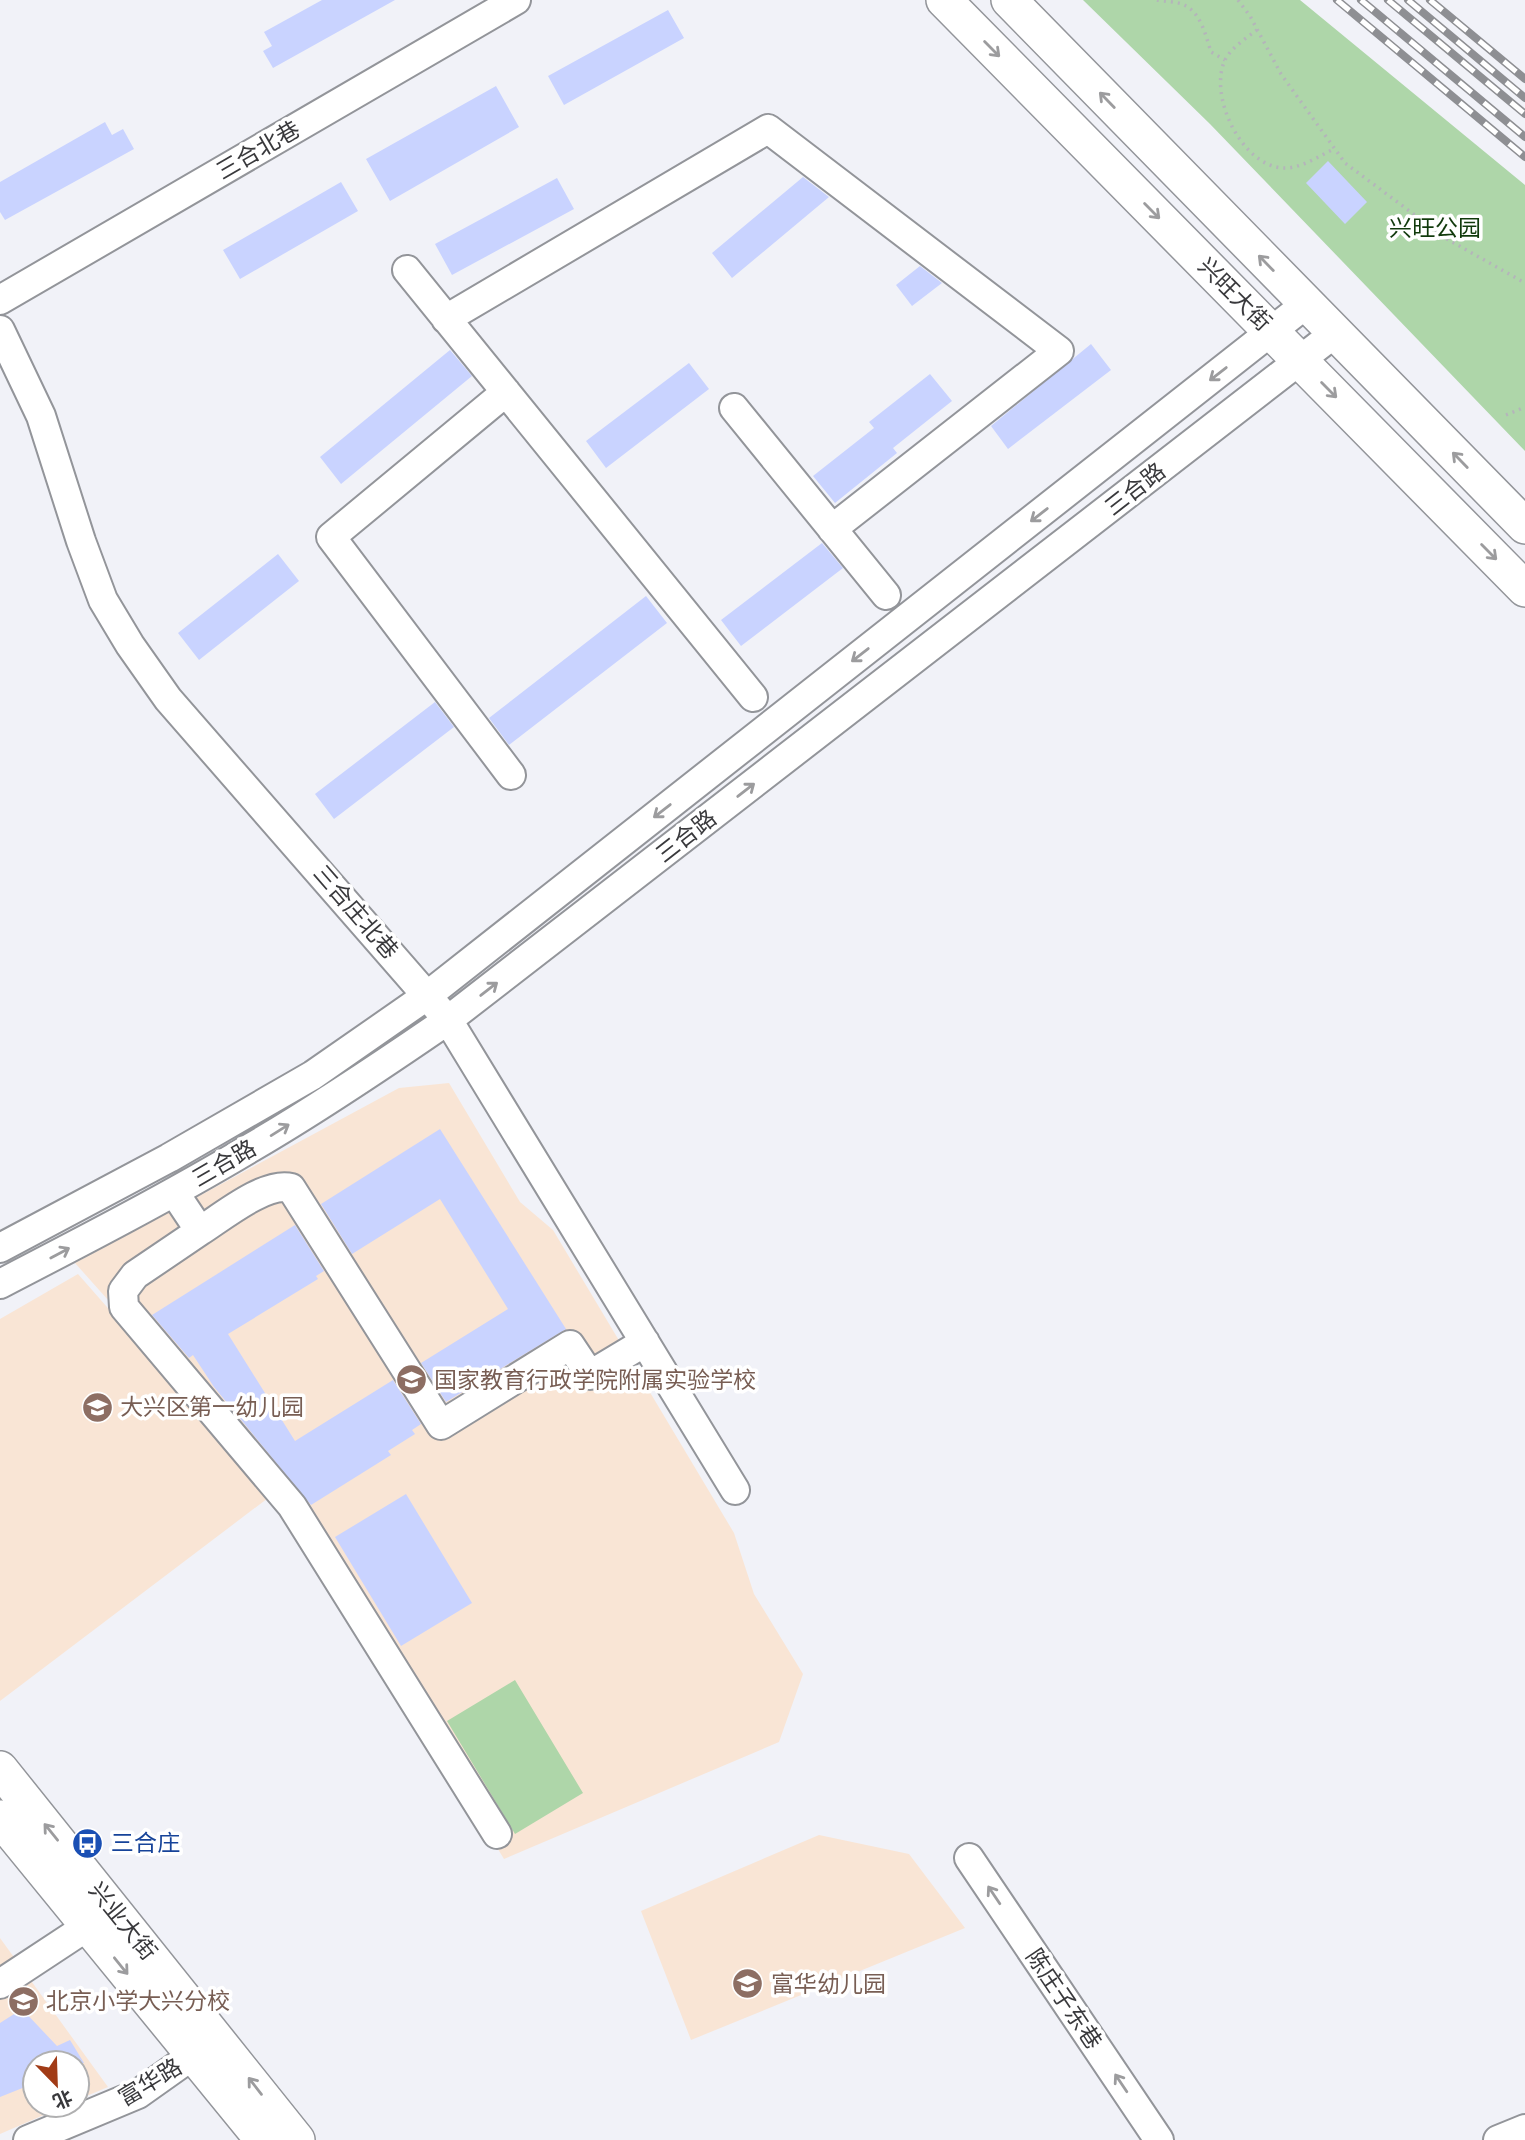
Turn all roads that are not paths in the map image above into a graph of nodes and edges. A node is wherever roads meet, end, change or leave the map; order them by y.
1 (516, 0) edge
2 (944, 0) edge
3 (1009, 0) edge
4 (407, 271) dead end
5 (0, 300) edge
6 (1306, 304) junction
7 (446, 319) junction
8 (0, 330) edge
9 (1272, 332) junction
10 (1335, 333) junction
11 (1301, 361) junction
12 (506, 392) junction
13 (734, 408) dead end
14 (1525, 526) edge
15 (832, 529) junction
16 (1525, 589) edge
17 (886, 595) dead end
18 (752, 697) dead end
19 (511, 775) dead end
20 (428, 995) junction
21 (448, 1020) junction
22 (174, 1192) junction
23 (200, 1231) junction
24 (0, 1248) edge
25 (0, 1284) edge
26 (645, 1342) junction
27 (735, 1490) dead end
28 (0, 1769) edge
29 (0, 1818) edge
30 (497, 1834) dead end
31 (969, 1858) dead end
32 (88, 1926) junction
33 (0, 1984) edge
34 (193, 2055) junction
35 (1525, 2129) edge
36 (28, 2140) edge
37 (263, 2140) edge
38 (297, 2140) edge
39 (1159, 2140) edge
40 (1498, 2140) edge

1 - 5 street, 三合北巷
2 -> 9 main road, 兴旺大街
6 -> 3 main road, 兴旺大街
4 - 7 street
6 - 9 street, 三合路
6 - 10 main road, 兴旺大街
7 - 12 street
7 - 15 street
8 - 20 street, 三合庄北巷
9 - 11 main road, 兴旺大街
9 -> 20 street, 三合路
10 - 11 street, 三合路
14 -> 10 main road, 兴旺大街
11 -> 16 main road, 兴旺大街
21 -> 11 street, 三合路
12 - 18 street
12 - 19 street
13 - 15 street
15 - 17 street
20 - 21 street, 三合庄北巷
20 - 24 street, 三合路
22 -> 21 street, 三合路
21 - 26 street, 三合庄北巷
22 - 23 street
25 -> 22 street, 三合路
23 - 26 street
23 - 30 street
26 - 27 street, 三合庄北巷
38 -> 28 main road, 兴业大街
29 - 32 main road, 兴业大街
39 -> 31 street, 陈庄子东巷
32 - 33 street
32 -> 34 main road, 兴业大街
34 - 36 street, 富华路
34 - 37 main road, 兴业大街
35 - 40 street

